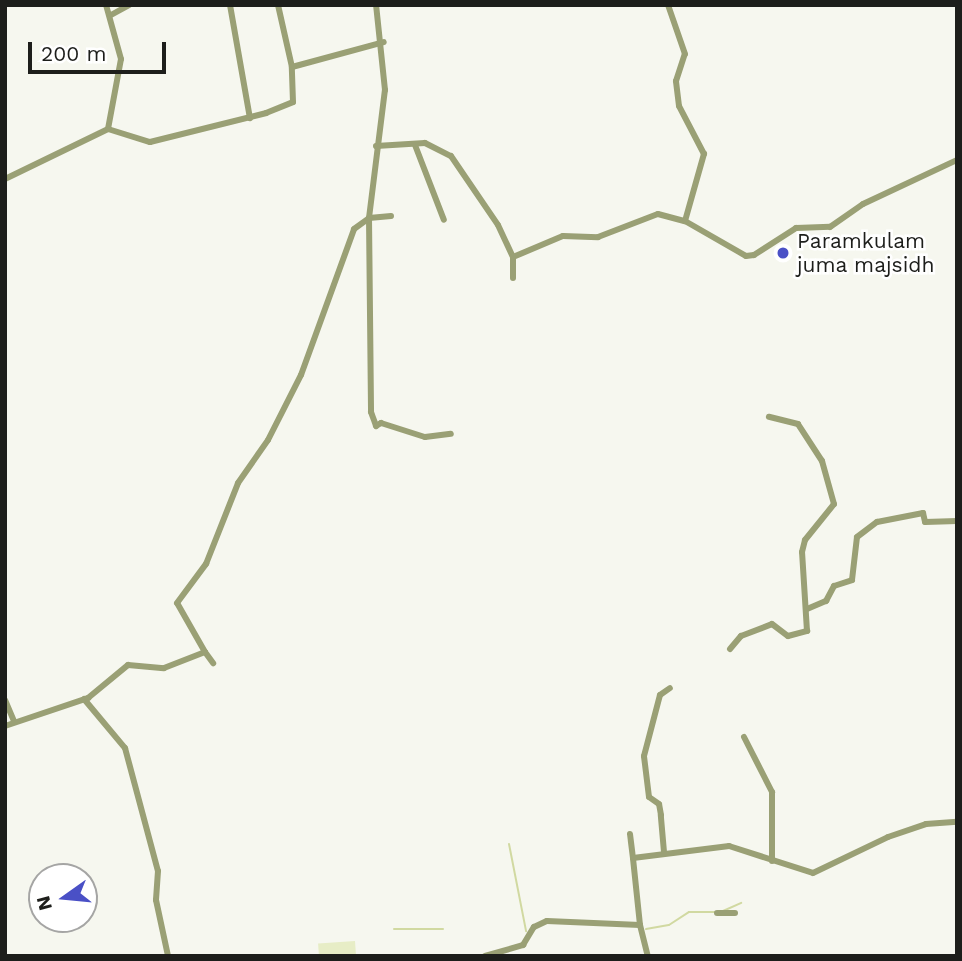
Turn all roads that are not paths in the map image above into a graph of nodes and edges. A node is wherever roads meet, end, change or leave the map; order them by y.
1 (106, 5) edge
2 (130, 5) edge
3 (230, 5) edge
4 (278, 5) edge
5 (376, 5) edge
6 (668, 5) edge
7 (111, 15) junction
8 (384, 42) junction
9 (292, 67) junction
10 (250, 118) junction
11 (108, 128) junction
12 (376, 145) junction
13 (415, 145) junction
14 (957, 160) edge
15 (5, 179) edge
16 (391, 216) dead end
17 (369, 218) junction
18 (444, 220) dead end
19 (685, 221) junction
20 (513, 257) junction
21 (513, 278) dead end
22 (769, 417) dead end
23 (451, 434) dead end
24 (957, 521) edge
25 (807, 609) junction
26 (730, 649) dead end
27 (205, 652) junction
28 (213, 663) dead end
29 (670, 688) dead end
30 (84, 699) junction
31 (5, 700) edge
32 (15, 721) junction
33 (5, 726) edge
34 (744, 737) dead end
35 (957, 822) edge
36 (630, 834) dead end
37 (664, 852) junction
38 (634, 858) junction
39 (772, 861) junction
40 (718, 913) dead end
41 (736, 913) dead end
42 (640, 925) junction
43 (168, 956) edge
44 (485, 956) edge
45 (648, 956) edge

1 - 7 street
2 - 7 street
3 - 10 street
4 - 9 street
5 - 8 street
6 - 19 street
7 - 11 street
8 - 9 street
8 - 12 street
9 - 10 street
10 - 11 street
11 - 15 street
12 - 13 street
12 - 17 street
13 - 18 street
13 - 20 street
14 - 19 street
16 - 17 street
17 - 23 street
17 - 27 street
19 - 20 street
20 - 21 street
22 - 25 street
24 - 25 street
25 - 26 street
27 - 28 street
27 - 30 street
29 - 37 street
30 - 32 street
30 - 43 street
31 - 32 street
32 - 33 street
34 - 39 street
35 - 39 street
36 - 38 street
37 - 38 street
37 - 39 street
38 - 42 street
40 - 41 street
42 - 44 street
42 - 45 street

